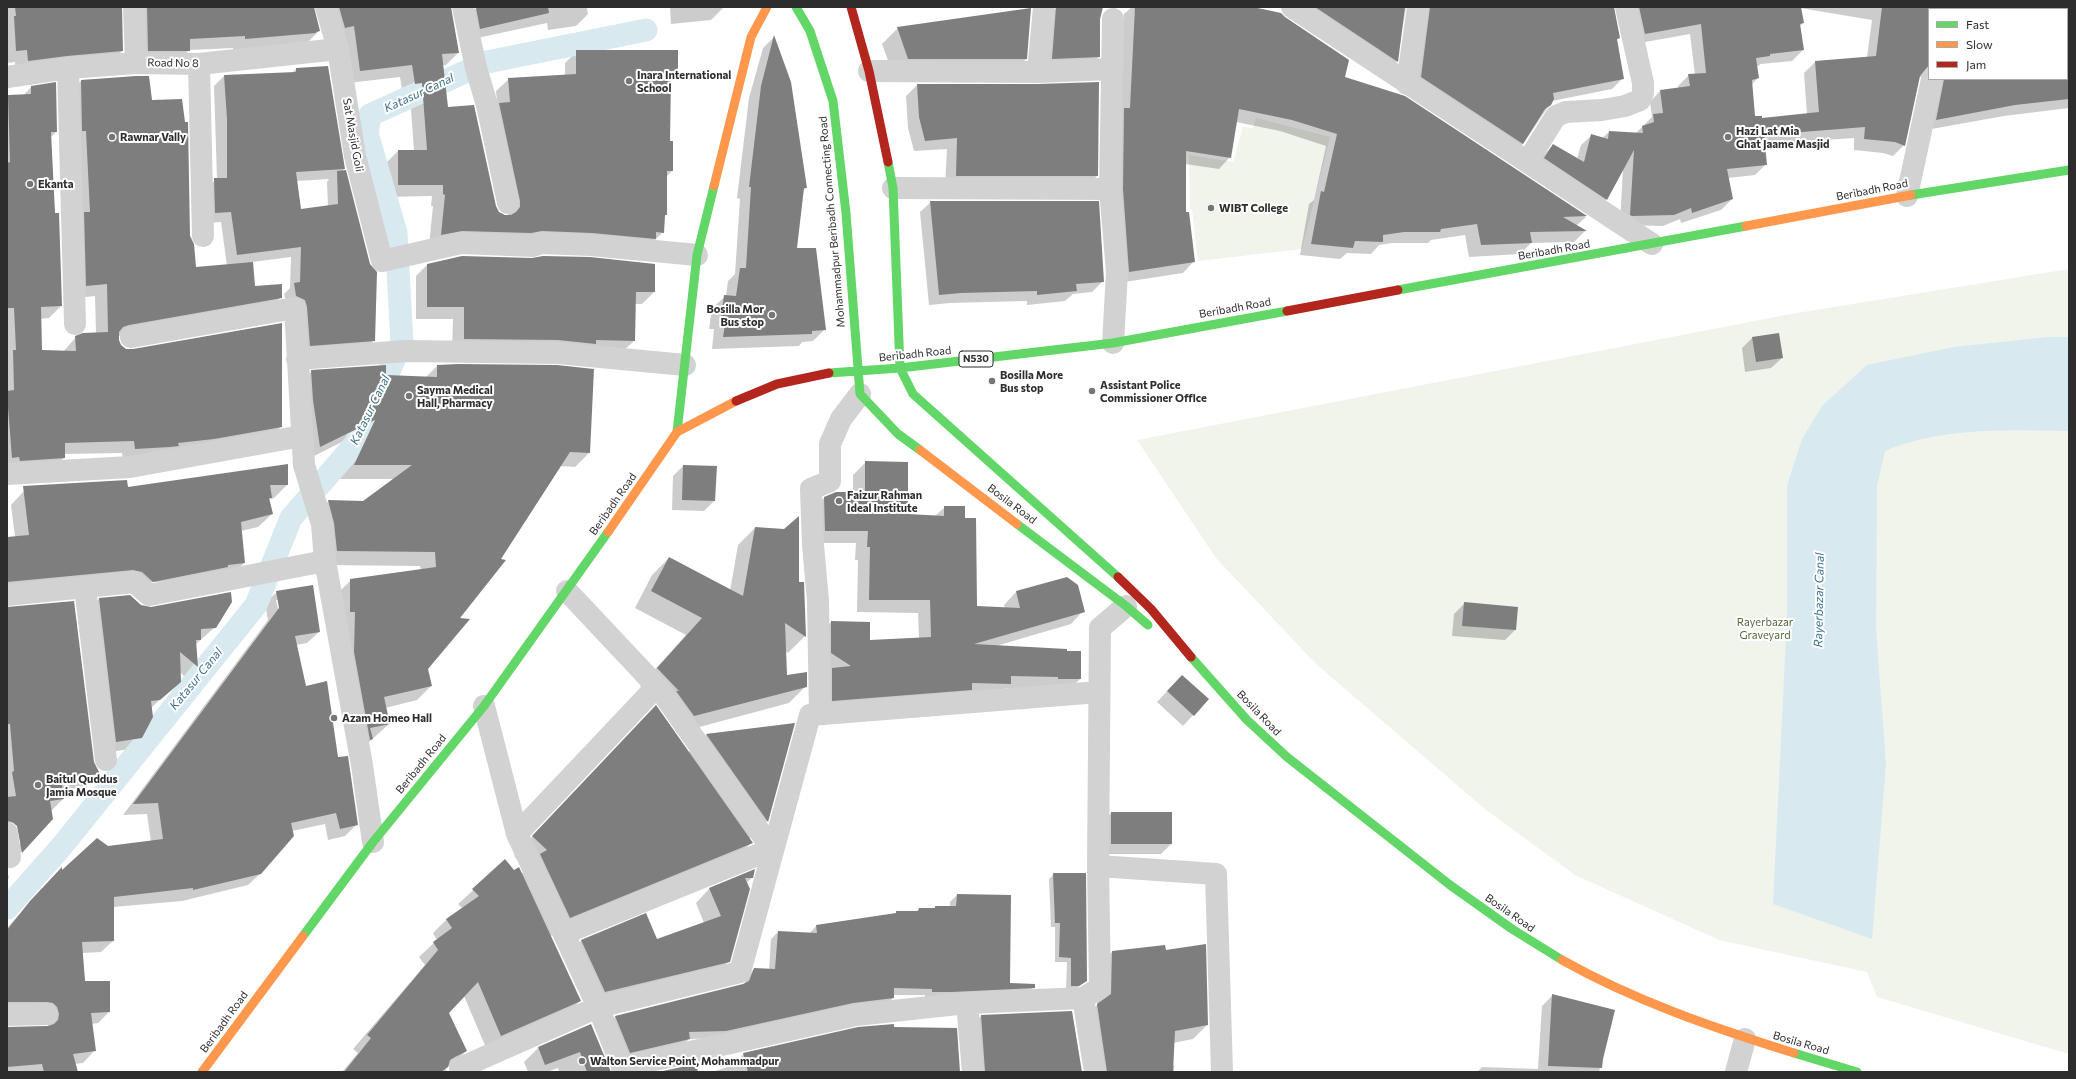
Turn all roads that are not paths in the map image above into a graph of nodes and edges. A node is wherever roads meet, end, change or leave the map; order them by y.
1 (134, 7) edge
2 (326, 7) edge
3 (463, 7) edge
4 (767, 7) edge
5 (796, 7) edge
6 (851, 7) edge
7 (1044, 7) edge
8 (1292, 7) edge
9 (1418, 7) edge
10 (1626, 7) edge
11 (1113, 19) dead end
12 (338, 49) junction
13 (136, 63) junction
14 (199, 64) junction
15 (68, 68) junction
16 (1112, 69) junction
17 (869, 72) junction
18 (1038, 72) junction
19 (7, 77) edge
20 (1932, 80) edge
21 (1407, 84) junction
22 (1526, 162) junction
23 (2069, 170) edge
24 (893, 188) junction
25 (1110, 189) junction
26 (1907, 196) junction
27 (508, 203) dead end
28 (203, 236) dead end
29 (1652, 244) junction
30 (697, 255) junction
31 (75, 324) dead end
32 (131, 337) dead end
33 (1113, 343) junction
34 (297, 359) junction
35 (684, 365) junction
36 (900, 368) junction
37 (857, 371) junction
38 (860, 394) junction
39 (677, 432) junction
40 (302, 436) junction
41 (7, 474) edge
42 (325, 560) junction
43 (85, 587) junction
44 (567, 591) junction
45 (7, 595) edge
46 (1126, 606) junction
47 (1208, 676) junction
48 (656, 687) junction
49 (1099, 692) junction
50 (484, 706) junction
51 (820, 714) junction
52 (106, 760) dead end
53 (7, 834) edge
54 (517, 834) junction
55 (373, 842) junction
56 (772, 849) junction
57 (10, 857) dead end
58 (1098, 866) junction
59 (565, 933) junction
60 (1083, 998) junction
61 (968, 1004) junction
62 (598, 1007) junction
63 (47, 1014) dead end
64 (7, 1015) edge
65 (1745, 1039) junction
66 (624, 1070) edge
67 (202, 1072) edge
68 (462, 1072) edge
69 (973, 1072) edge
70 (1095, 1072) edge
71 (1222, 1072) edge
72 (1736, 1072) edge
73 (1857, 1072) edge

1 - 13 street
2 - 12 street, Sat Masjid Goli
3 - 27 street
4 - 30 main road
5 - 37 main road, Mohammadpur Beribadh Connecting Road
6 - 17 main road
7 - 18 street
8 - 21 street
9 - 21 street
10 - 22 street
11 - 16 street
12 - 14 street, Road No 8
12 - 30 street, Sat Masjid Goli
13 - 14 street, Road No 8
13 - 15 street, Road No 8
14 - 28 street
15 - 19 street, Road No 8
15 - 31 street
16 - 18 street
16 - 25 street
17 - 18 street
17 - 24 main road
20 - 26 street
21 - 22 street
22 - 29 street
23 - 26 main road, Beribadh Road / N530
24 - 25 street
24 - 36 main road
25 - 33 street
26 - 29 main road, Beribadh Road / N530
29 - 33 main road, Beribadh Road / N530
30 - 35 main road
32 - 34 street
33 - 36 main road, Beribadh Road / N530
34 - 35 street
34 - 40 street
35 - 39 main road
36 - 37 main road, Beribadh Road / N530
36 - 47 main road, Bosila Road
37 - 38 main road, Mohammadpur Beribadh Connecting Road
37 - 39 main road, Beribadh Road / N530
38 - 46 main road, Bosila Road
38 - 51 street
39 - 44 main road, Beribadh Road / N530
40 - 41 street
40 - 42 street
42 - 43 street
42 - 55 street
43 - 45 street
43 - 52 street
44 - 48 street
44 - 50 main road, Beribadh Road / N530
46 - 47 main road, Bosila Road
46 - 49 street
47 - 65 main road, Bosila Road
48 - 54 street
48 - 56 street
49 - 51 street
49 - 58 street
50 - 54 street
50 - 55 main road, Beribadh Road / N530
51 - 56 street
53 - 57 street
54 - 59 street
55 - 67 main road, Beribadh Road / N530
56 - 59 street
56 - 62 street
58 - 60 street
58 - 71 street
59 - 62 street
60 - 61 street
60 - 70 street
61 - 66 street
61 - 69 street
62 - 66 street
62 - 68 street
63 - 64 street
65 - 72 street
65 - 73 main road, Bosila Road

